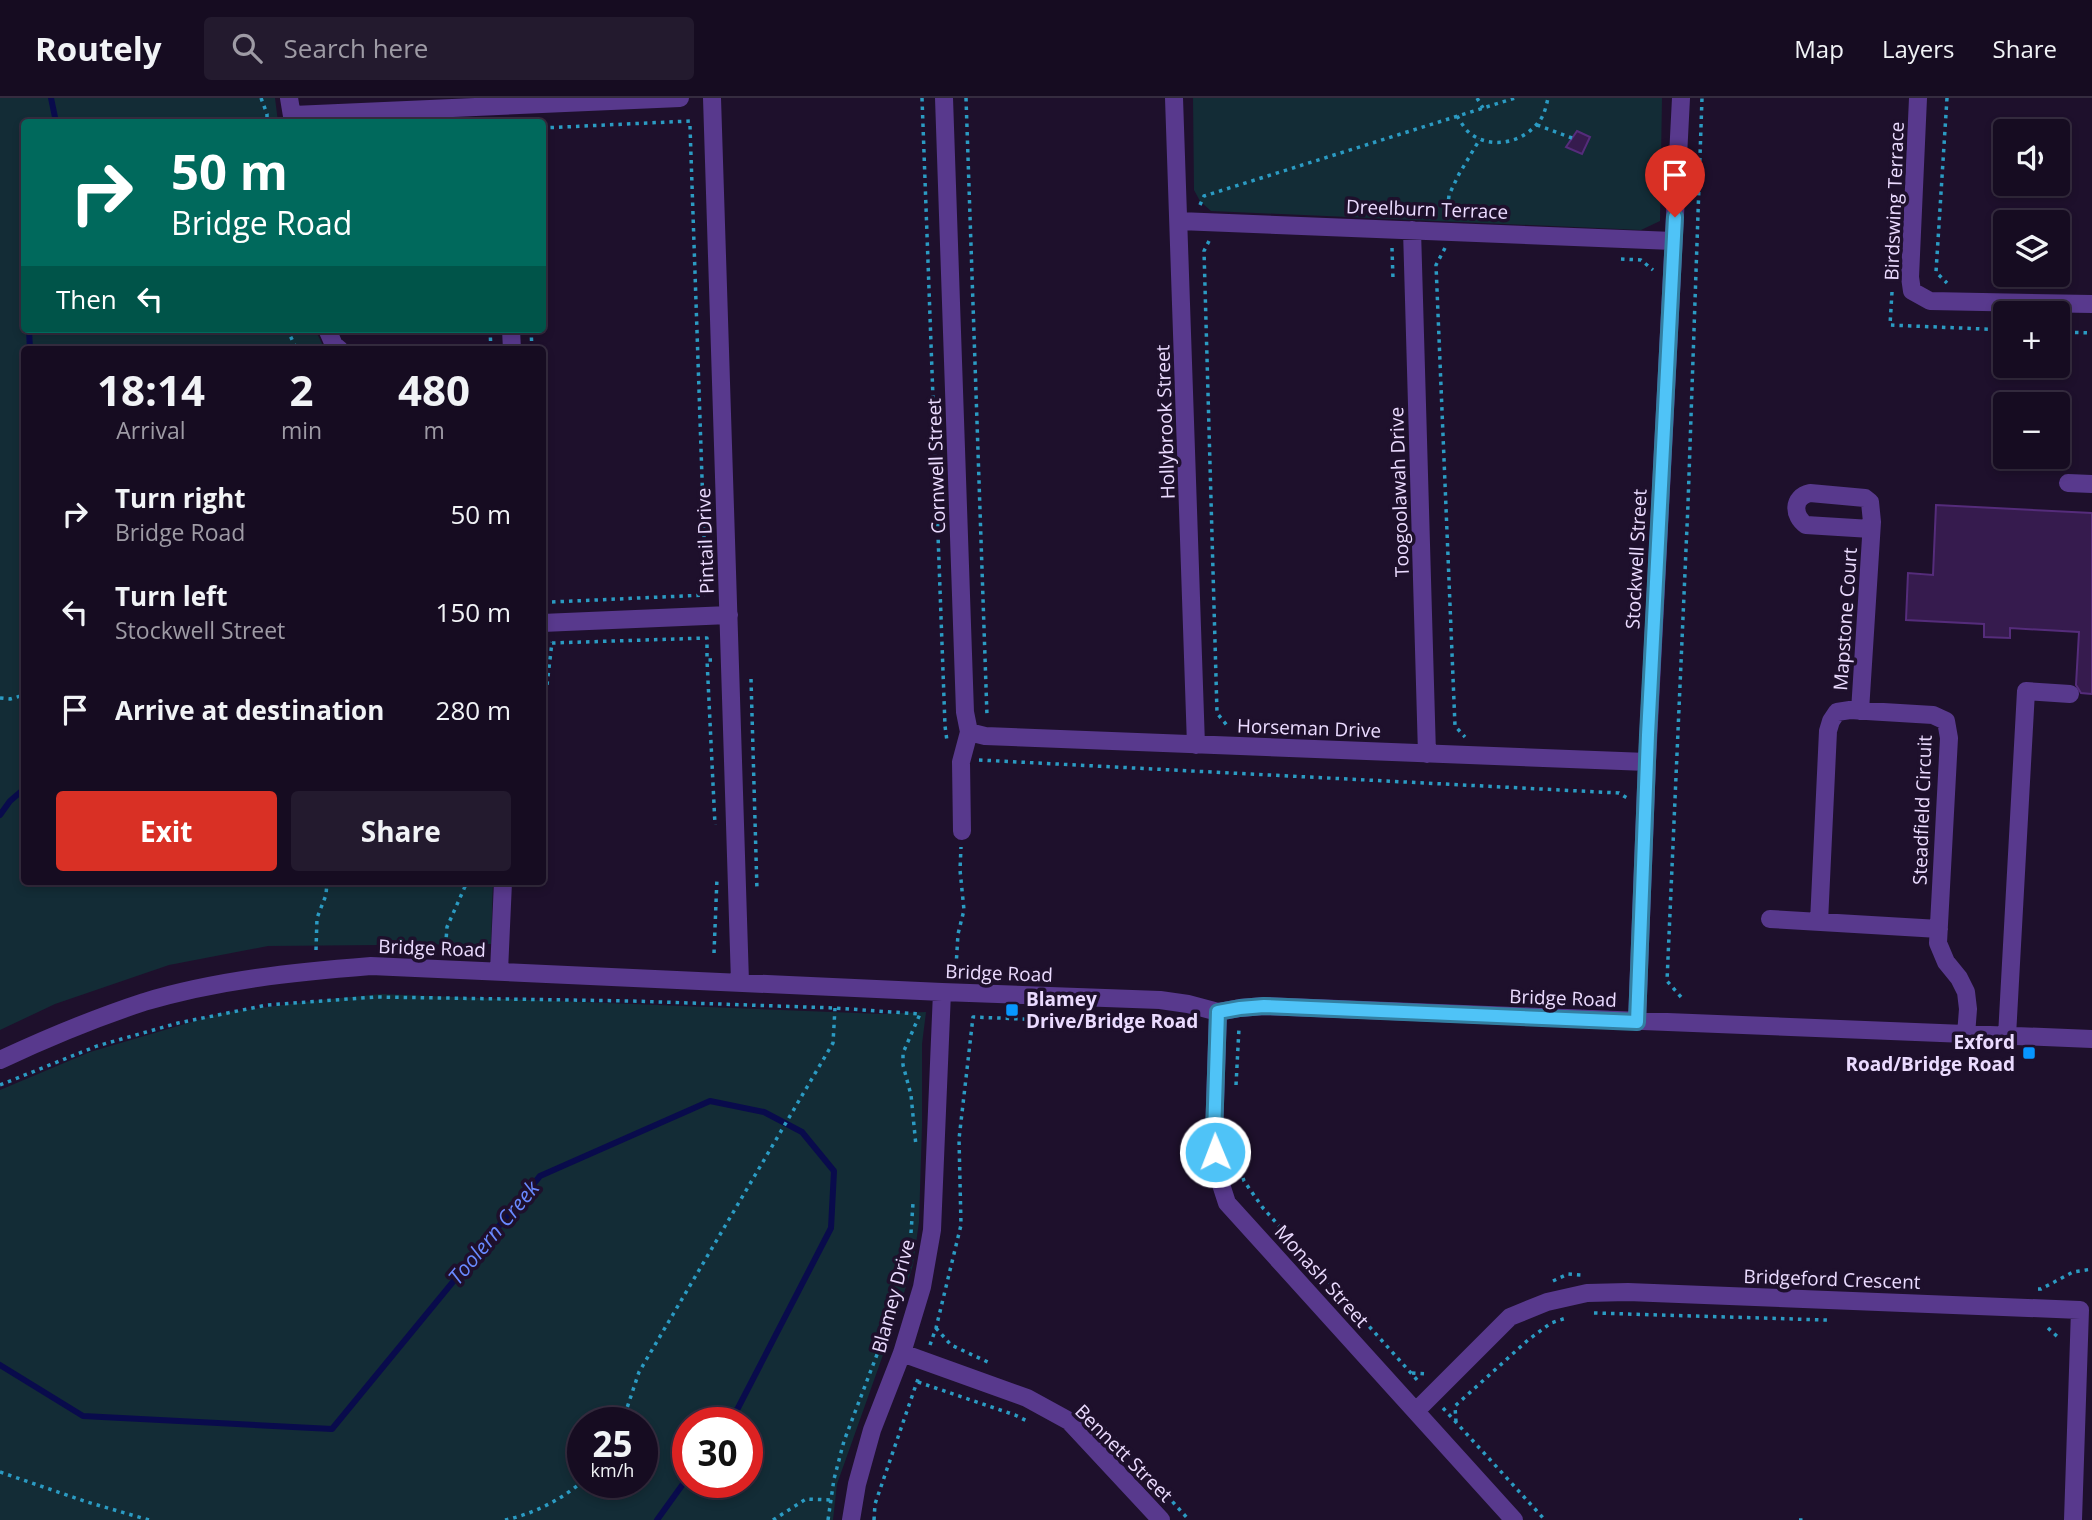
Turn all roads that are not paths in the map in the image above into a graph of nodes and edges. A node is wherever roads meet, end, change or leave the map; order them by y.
1 (680, 98) edge
2 (712, 98) edge
3 (944, 98) edge
4 (1174, 98) edge
5 (1681, 98) edge
6 (1918, 98) edge
7 (292, 112) edge
8 (503, 114) edge
9 (1187, 221) junction
10 (1412, 230) junction
11 (1673, 240) junction
12 (2092, 304) edge
13 (2068, 483) dead end
14 (2092, 484) edge
15 (1871, 529) dead end
16 (729, 615) junction
17 (546, 623) edge
18 (2070, 694) dead end
19 (1860, 711) junction
20 (970, 732) junction
21 (1196, 745) junction
22 (1427, 745) junction
23 (1647, 762) junction
24 (962, 831) road end
25 (503, 885) edge
26 (1770, 919) dead end
27 (1819, 922) junction
28 (1939, 929) junction
29 (499, 971) junction
30 (740, 982) junction
31 (942, 992) junction
32 (1218, 1012) junction
33 (1637, 1022) junction
34 (1966, 1035) junction
35 (2007, 1036) junction
36 (2092, 1039) edge
37 (0, 1060) edge
38 (902, 1353) junction
39 (1416, 1411) junction
40 (851, 1520) edge
41 (1161, 1520) edge
42 (1514, 1520) edge
43 (2073, 1520) edge

1 - 8 street
2 - 16 street, Pintail Drive
3 - 20 street, Cornwell Street
4 - 9 street, Hollybrook Street
5 - 11 street, Stockwell Street
6 - 12 street, Birdswing Terrace
7 - 8 street
9 - 10 street, Dreelburn Terrace
9 - 21 street, Hollybrook Street
10 - 11 street, Dreelburn Terrace
10 - 22 street, Toogoolawah Drive
11 - 23 street, Stockwell Street
13 - 14 street
15 - 19 street, Mapstone Court
16 - 17 street
16 - 30 street, Pintail Drive
18 - 35 street
19 - 27 street, Steadfield Circuit
19 - 28 street, Steadfield Circuit
20 - 21 street, Horseman Drive
20 - 24 street, Cornwell Street
21 - 22 street, Horseman Drive
22 - 23 street, Horseman Drive
23 - 33 street, Stockwell Street
25 - 29 street
26 - 27 street
27 - 28 street
28 - 34 street, Steadfield Circuit
29 - 30 street, Bridge Road
29 - 37 street, Bridge Road
30 - 31 street, Bridge Road
31 - 32 street, Bridge Road
31 - 38 street, Blamey Drive
32 - 33 street, Bridge Road
32 - 39 street, Monash Street
33 - 34 street, Bridge Road
34 - 35 street, Bridge Road
35 - 36 street, Bridge Road
38 - 40 street, Blamey Drive
38 - 41 street, Bennett Street
39 - 42 street, Monash Street
39 - 43 street, Bridgeford Crescent

